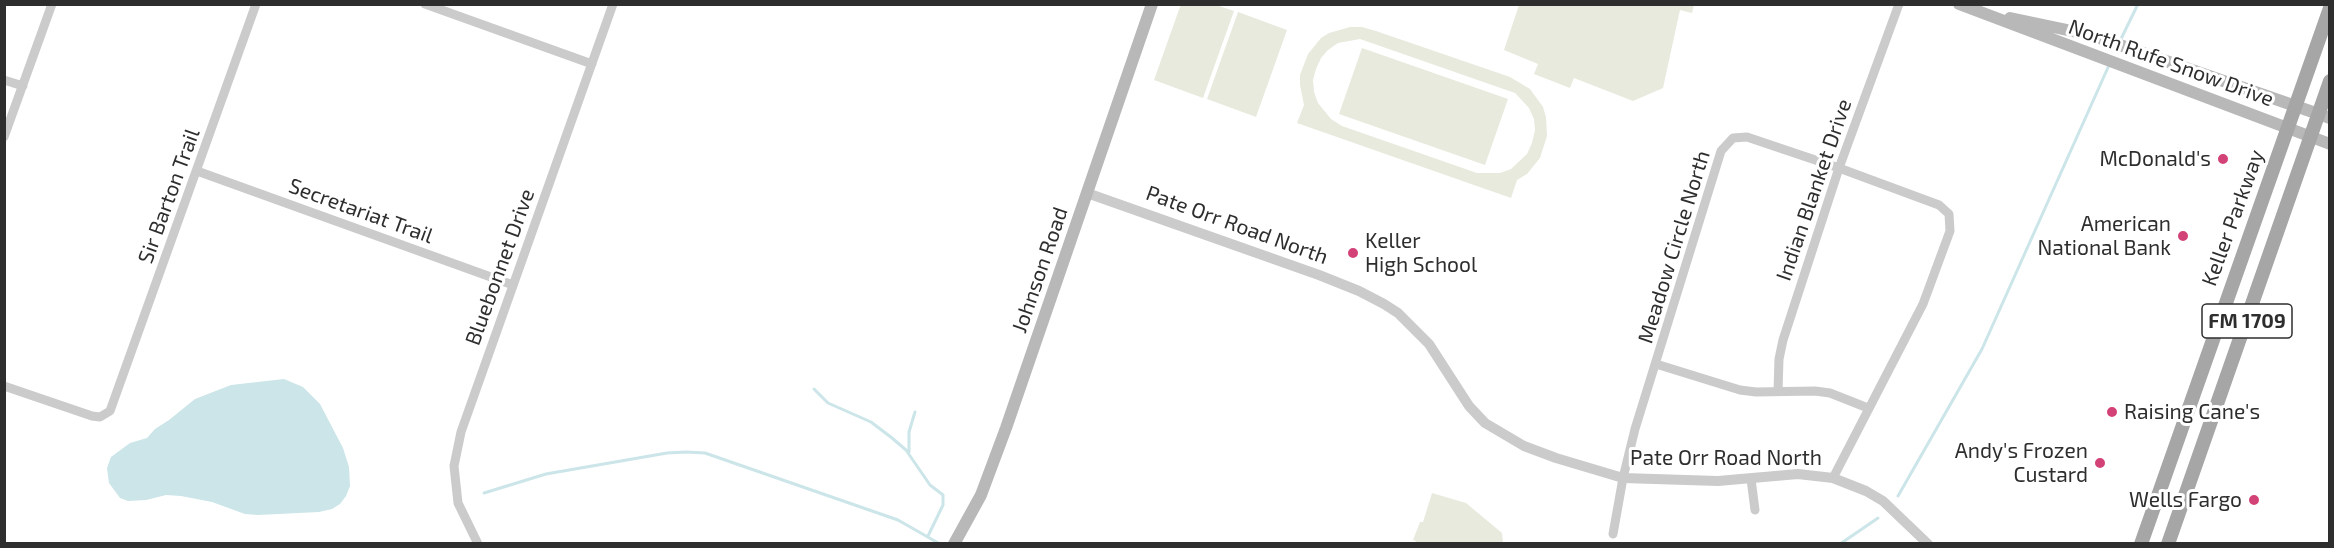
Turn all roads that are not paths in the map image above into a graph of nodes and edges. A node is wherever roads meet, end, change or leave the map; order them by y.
1 (52, 4) edge
2 (256, 4) edge
3 (425, 4) edge
4 (613, 4) edge
5 (1152, 4) edge
6 (1899, 4) edge
7 (1959, 4) edge
8 (2330, 8) edge
9 (1974, 10) junction
10 (592, 64) junction
11 (2194, 71) junction
12 (4, 80) edge
13 (2330, 81) edge
14 (23, 86) junction
15 (2187, 89) junction
16 (2295, 105) junction
17 (2324, 116) edge
18 (2287, 127) junction
19 (2311, 136) junction
20 (4, 137) edge
21 (2330, 144) edge
22 (1839, 168) junction
23 (197, 171) junction
24 (1087, 193) junction
25 (513, 285) junction
26 (1656, 364) junction
27 (4, 386) edge
28 (1778, 391) junction
29 (2193, 394) junction
30 (2218, 401) junction
31 (1868, 408) junction
32 (1623, 478) junction
33 (1833, 478) junction
34 (1751, 479) junction
35 (1755, 510) dead end
36 (1613, 534) dead end
37 (478, 543) edge
38 (954, 543) edge
39 (1928, 543) edge
40 (2141, 543) edge
41 (2168, 543) edge

1 - 14 street
2 - 23 street, Sir Barton Trail
3 - 10 street
4 - 10 street, Bluebonnet Drive
5 - 24 main road, Johnson Road
6 - 22 street, Indian Blanket Drive
7 - 9 main road, North Rufe Snow Drive
8 - 16 main road, Keller Parkway / FM 1709
9 - 11 main road, North Rufe Snow Drive
9 - 15 main road, North Rufe Snow Drive
10 - 25 street, Bluebonnet Drive
11 - 15 main road
11 - 16 main road, North Rufe Snow Drive
12 - 14 street
13 - 17 main road, FM 1709
14 - 20 street
15 - 18 main road, North Rufe Snow Drive
16 - 17 main road, North Rufe Snow Drive
16 - 18 main road, Keller Parkway / FM 1709
17 - 19 main road, FM 1709
18 - 19 main road, North Rufe Snow Drive
18 - 29 main road, Keller Parkway / FM 1709
19 - 21 main road, North Rufe Snow Drive
19 - 30 main road, FM 1709
22 - 26 street, Meadow Circle North
22 - 28 street, Indian Blanket Drive
22 - 31 street
23 - 25 street, Secretariat Trail
23 - 27 street, Sir Barton Trail
24 - 32 street, Pate Orr Road North
24 - 38 main road, Johnson Road
25 - 37 street, Bluebonnet Drive
26 - 28 street
26 - 32 street, Meadow Circle North
28 - 31 street
29 - 30 main road
29 - 40 main road, Keller Parkway / FM 1709
30 - 41 main road, FM 1709
31 - 33 street
32 - 34 street, Pate Orr Road North
32 - 36 street, Meadow Circle North
33 - 34 street, Pate Orr Road North
33 - 39 street, Pate Orr Road North
34 - 35 street

